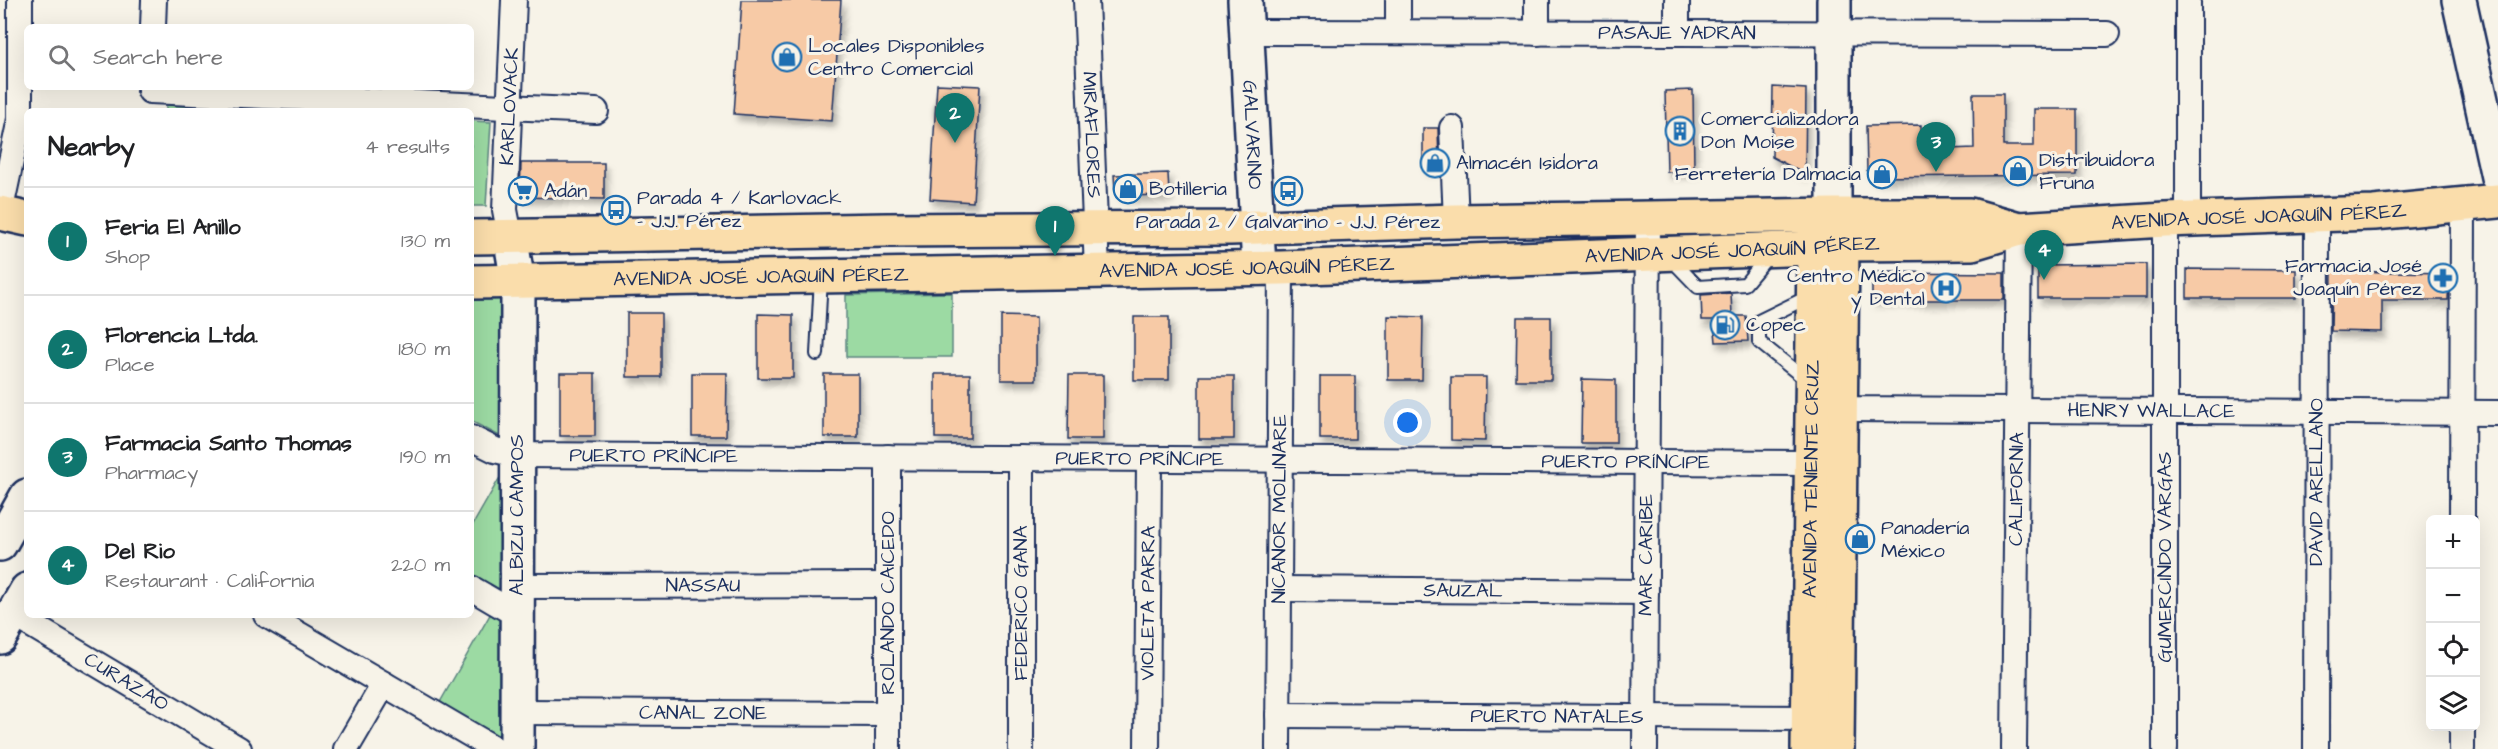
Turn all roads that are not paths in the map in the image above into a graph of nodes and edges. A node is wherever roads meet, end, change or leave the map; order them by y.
1 (20, 0) edge
2 (154, 0) edge
3 (514, 0) edge
4 (1086, 0) edge
5 (1245, 0) edge
6 (1398, 0) edge
7 (1536, 0) edge
8 (1677, 0) edge
9 (1834, 0) edge
10 (2188, 0) edge
11 (2458, 0) edge
12 (153, 24) edge
13 (1247, 32) junction
14 (1398, 32) junction
15 (1536, 33) junction
16 (1677, 33) junction
17 (1834, 33) junction
18 (2107, 34) dead end
19 (10, 38) edge
20 (149, 96) edge
21 (509, 107) junction
22 (596, 111) dead end
23 (1452, 128) dead end
24 (2494, 144) edge
25 (2498, 177) edge
26 (2498, 201) edge
27 (2463, 206) junction
28 (2317, 215) junction
29 (16, 217) edge
30 (1648, 218) junction
31 (2177, 220) junction
32 (1456, 221) junction
33 (1257, 227) junction
34 (1097, 229) junction
35 (2019, 229) junction
36 (887, 230) junction
37 (510, 236) junction
38 (1830, 236) junction
39 (474, 237) edge
40 (1774, 249) junction
41 (1657, 254) junction
42 (1270, 268) junction
43 (1097, 271) junction
44 (887, 275) junction
45 (821, 276) junction
46 (474, 282) edge
47 (518, 282) junction
48 (1813, 294) junction
49 (817, 354) dead end
50 (1813, 385) junction
51 (1841, 409) junction
52 (2017, 410) junction
53 (2165, 413) junction
54 (2317, 413) junction
55 (2462, 413) junction
56 (2498, 414) edge
57 (474, 440) edge
58 (517, 455) junction
59 (888, 457) junction
60 (1021, 458) junction
61 (1149, 459) junction
62 (1280, 459) junction
63 (1647, 462) junction
64 (1812, 463) junction
65 (24, 501) edge
66 (2462, 515) edge
67 (0, 544) edge
68 (888, 585) junction
69 (474, 589) edge
70 (1279, 589) junction
71 (1646, 591) junction
72 (517, 600) junction
73 (13, 614) edge
74 (271, 618) edge
75 (384, 684) junction
76 (517, 712) junction
77 (888, 714) junction
78 (1278, 715) junction
79 (1645, 717) junction
80 (2462, 731) edge
81 (1823, 733) edge
82 (239, 749) edge
83 (346, 749) edge
84 (495, 749) edge
85 (517, 749) edge
86 (888, 749) edge
87 (1021, 749) edge
88 (1147, 749) edge
89 (1278, 749) edge
90 (1645, 749) edge
91 (2014, 749) edge
92 (2165, 749) edge
93 (2316, 749) edge
94 (2462, 749) edge

1 - 19 street
2 - 12 street
3 - 21 street, KARLOVACK
4 - 34 street, MIRAFLORES
5 - 13 street, GALVARINO
6 - 14 street
7 - 15 street
8 - 16 street
9 - 17 street, AVENIDA TENIENTE CRUZ
10 - 31 street, GUMERCINDO VARGAS
11 - 24 street
13 - 14 street, PASAJE YADRÁN
13 - 33 street, GALVARINO
14 - 15 street, PASAJE YADRÁN
15 - 16 street, PASAJE YADRÁN
16 - 17 street, PASAJE YADRÁN
17 - 18 street, PASAJE YADRÁN
17 - 38 street, AVENIDA TENIENTE CRUZ
19 - 29 street
20 - 21 street
21 - 22 street
21 - 37 street, KARLOVACK
23 - 32 street
24 - 25 street
26 - 27 main road, AVENIDA JOSÉ JOAQUÍN PÉREZ
27 - 28 main road, AVENIDA JOSÉ JOAQUÍN PÉREZ
27 - 55 street
28 - 31 main road, AVENIDA JOSÉ JOAQUÍN PÉREZ
28 - 54 street, DAVID ARELLANO
30 - 32 main road, AVENIDA JOSÉ JOAQUÍN PÉREZ
30 - 38 main road, AVENIDA JOSÉ JOAQUÍN PÉREZ
30 - 41 street, MAR CARIBE
31 - 35 main road, AVENIDA JOSÉ JOAQUÍN PÉREZ
31 - 53 street, GUMERCINDO VARGAS
32 - 33 main road, AVENIDA JOSÉ JOAQUÍN PÉREZ
33 - 34 main road, AVENIDA JOSÉ JOAQUÍN PÉREZ
33 - 42 street, GALVARINO
34 - 36 main road, AVENIDA JOSÉ JOAQUÍN PÉREZ
34 - 43 street, MIRAFLORES
35 - 38 main road, AVENIDA JOSÉ JOAQUÍN PÉREZ
35 - 52 street, CALIFORNIA
36 - 37 main road, AVENIDA JOSÉ JOAQUÍN PÉREZ
36 - 44 main road
37 - 39 main road, AVENIDA JOSÉ JOAQUÍN PÉREZ
37 - 47 street, KARLOVACK
38 - 40 main road, AVENIDA JOSÉ JOAQUÍN PÉREZ
38 - 48 main road, AVENIDA TENIENTE CRUZ
38 - 51 main road, AVENIDA TENIENTE CRUZ
40 - 41 main road, AVENIDA JOSÉ JOAQUÍN PÉREZ
40 - 41 lane
41 - 42 main road, AVENIDA JOSÉ JOAQUÍN PÉREZ
41 - 63 street, MAR CARIBE
42 - 43 main road, AVENIDA JOSÉ JOAQUÍN PÉREZ
42 - 62 street, NICANOR MOLINARE
43 - 44 main road, AVENIDA JOSÉ JOAQUÍN PÉREZ
44 - 45 main road, AVENIDA JOSÉ JOAQUÍN PÉREZ
45 - 47 main road, AVENIDA JOSÉ JOAQUÍN PÉREZ
45 - 49 lane
46 - 47 main road, AVENIDA JOSÉ JOAQUÍN PÉREZ
47 - 58 street, ALBIZU CAMPOS
48 - 50 main road, AVENIDA TENIENTE CRUZ
48 - 50 lane
50 - 51 street
50 - 64 main road, AVENIDA TENIENTE CRUZ
51 - 52 street, HENRY WALLACE
51 - 81 main road, AVENIDA TENIENTE CRUZ
52 - 53 street, HENRY WALLACE
52 - 91 street, CALIFORNIA
53 - 54 street, HENRY WALLACE
53 - 92 street, GUMERCINDO VARGAS
54 - 55 street, HENRY WALLACE
54 - 93 street, DAVID ARELLANO
55 - 56 street, HENRY WALLACE
55 - 66 street
57 - 58 street, PUERTO PRÍNCIPE
58 - 59 street, PUERTO PRÍNCIPE
58 - 72 street, ALBIZU CAMPOS
59 - 60 street, PUERTO PRÍNCIPE
59 - 68 street, ROLANDO CAICEDO
60 - 61 street, PUERTO PRÍNCIPE
60 - 87 street, FEDERICO GANA
61 - 62 street, PUERTO PRÍNCIPE
61 - 88 street, VIOLETA PARRA
62 - 63 street, PUERTO PRÍNCIPE
62 - 70 street, NICANOR MOLINARE
63 - 64 street, PUERTO PRÍNCIPE
63 - 71 street, MAR CARIBE
64 - 81 main road, AVENIDA TENIENTE CRUZ
65 - 67 street
68 - 72 street, NASSAU
68 - 77 street, ROLANDO CAICEDO
69 - 72 street
70 - 71 street, SAUZAL
70 - 78 street, NICANOR MOLINARE
71 - 79 street, MAR CARIBE
72 - 76 street, ALBIZU CAMPOS
73 - 82 street, CURAZAO
74 - 75 street
75 - 83 street
75 - 84 street
76 - 77 street, CANAL ZONE
76 - 85 street, ALBIZU CAMPOS
77 - 86 street, ROLANDO CAICEDO
78 - 79 street, PUERTO NATALES
78 - 89 street, NICANOR MOLINARE
79 - 81 street, PUERTO NATALES
79 - 90 street, MAR CARIBE
80 - 94 street

